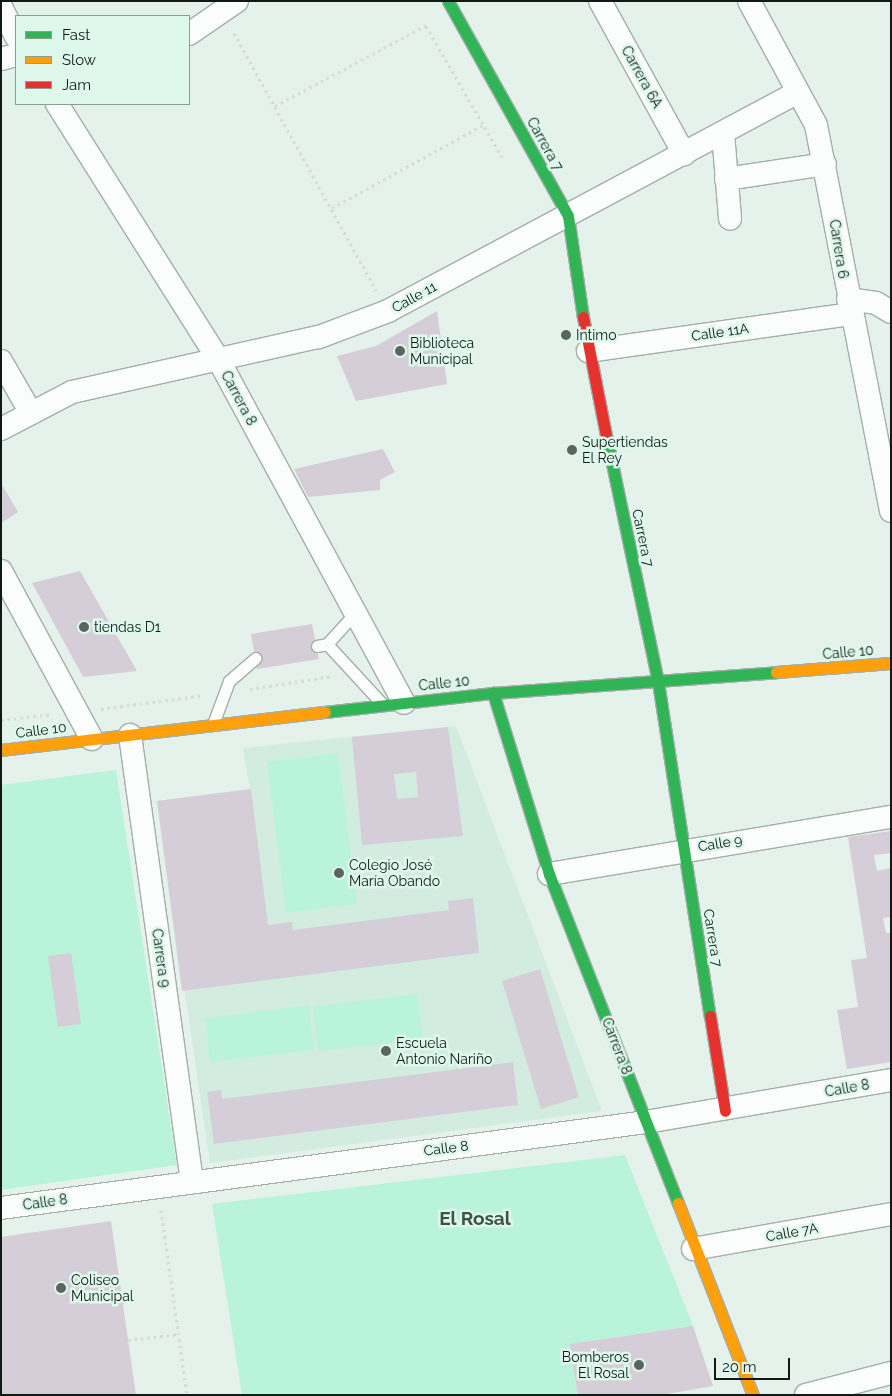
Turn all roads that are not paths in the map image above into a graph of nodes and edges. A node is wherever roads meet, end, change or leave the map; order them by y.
1 (600, 1) edge
2 (749, 1) edge
3 (229, 6) edge
4 (451, 6) edge
5 (1, 7) edge
6 (190, 33) edge
7 (15, 34) edge
8 (15, 55) edge
9 (1, 59) edge
10 (798, 92) junction
11 (58, 105) edge
12 (723, 133) junction
13 (684, 154) junction
14 (825, 164) junction
15 (726, 179) junction
16 (568, 216) junction
17 (730, 219) dead end
18 (850, 306) junction
19 (891, 312) edge
20 (588, 351) junction
21 (217, 357) junction
22 (1, 362) edge
23 (31, 413) junction
24 (1, 429) edge
25 (891, 510) edge
26 (1, 571) edge
27 (355, 613) junction
28 (255, 658) dead end
29 (891, 663) edge
30 (658, 682) junction
31 (493, 693) junction
32 (393, 704) junction
33 (212, 726) junction
34 (130, 735) junction
35 (92, 739) junction
36 (1, 750) edge
37 (891, 817) edge
38 (684, 849) junction
39 (550, 874) junction
40 (891, 1080) edge
41 (725, 1111) junction
42 (646, 1122) junction
43 (192, 1180) junction
44 (1, 1208) edge
45 (891, 1214) edge
46 (693, 1249) junction
47 (891, 1373) edge
48 (753, 1395) edge
49 (806, 1395) edge

1 - 13 street, Carrera 6A
2 - 10 street, Carrera 6
3 - 6 street
4 - 16 street, Carrera 7
5 - 7 street
8 - 9 street
10 - 12 street, Calle 11
10 - 14 street, Carrera 6
11 - 21 street, Carrera 8
12 - 13 street, Calle 11
12 - 15 street
13 - 16 street, Calle 11
14 - 15 street
14 - 18 street, Carrera 6
15 - 17 street
16 - 20 street, Carrera 7
16 - 21 street, Calle 11
18 - 19 street, Calle 11A
18 - 20 street, Calle 11A
18 - 25 street, Carrera 6
20 - 30 street, Carrera 7
21 - 23 street, Calle 11
21 - 27 street, Carrera 8
22 - 23 street
23 - 24 street, Calle 11
26 - 35 street
27 - 32 street, Carrera 8
27 - 32 lane
28 - 33 lane
29 - 30 street, Calle 10
30 - 31 street, Calle 10
30 - 38 street, Carrera 7
31 - 32 street, Calle 10
31 - 39 street, Carrera 8
32 - 33 street, Calle 10
33 - 34 street, Calle 10
34 - 35 street, Calle 10
34 - 43 street, Carrera 9
35 - 36 street, Calle 10
37 - 38 street, Calle 9
38 - 39 street, Calle 9
38 - 41 street, Carrera 7
39 - 42 street, Carrera 8
40 - 41 street, Calle 8
41 - 42 street, Calle 8
42 - 43 street, Calle 8
42 - 46 street, Carrera 8
43 - 44 street, Calle 8
45 - 46 street, Calle 7A
46 - 48 street, Carrera 8
47 - 49 street

